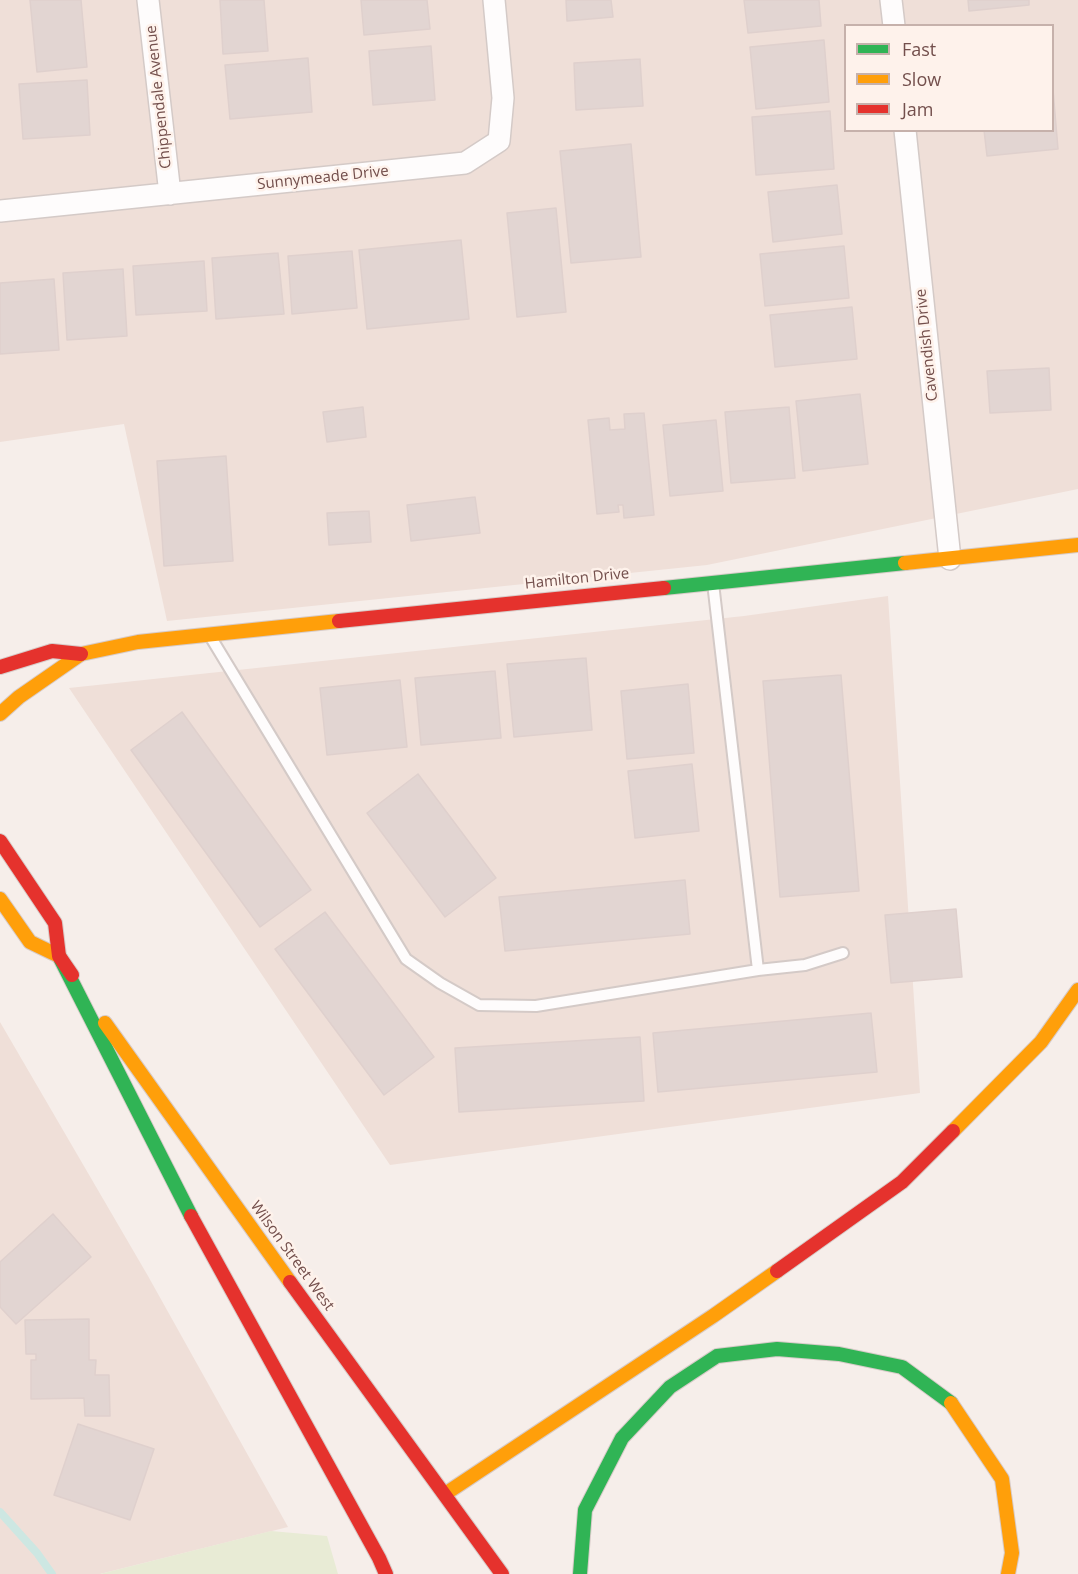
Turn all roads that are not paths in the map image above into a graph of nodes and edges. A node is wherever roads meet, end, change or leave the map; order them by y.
1 (148, 0) edge
2 (494, 0) edge
3 (891, 0) edge
4 (894, 24) edge
5 (905, 132) edge
6 (170, 194) junction
7 (0, 211) edge
8 (1078, 545) edge
9 (950, 559) junction
10 (713, 582) junction
11 (209, 634) junction
12 (81, 654) junction
13 (0, 667) edge
14 (0, 714) edge
15 (0, 841) edge
16 (0, 899) edge
17 (843, 953) dead end
18 (59, 956) junction
19 (758, 970) junction
20 (1078, 990) edge
21 (445, 1494) junction
22 (386, 1574) edge
23 (502, 1574) edge
24 (580, 1574) edge
25 (1008, 1574) edge

1 - 6 street, Chippendale Avenue
2 - 6 street, Sunnymeade Drive
3 - 4 street
5 - 9 street, Cavendish Drive
6 - 7 street, Sunnymeade Drive
8 - 9 main road, Hamilton Drive
9 - 10 main road, Hamilton Drive
10 - 11 main road, Hamilton Drive
10 - 19 lane
11 - 12 main road, Hamilton Drive
11 - 19 lane
12 - 13 main road, Hamilton Drive
12 - 14 main road, Hamilton Drive
15 - 18 main road, Wilson Street West
16 - 18 main road, Wilson Street West
17 - 19 lane
18 - 21 main road, Wilson Street West
18 - 22 main road
20 - 21 main road
21 - 23 main road, Wilson Street West
24 - 25 main road

